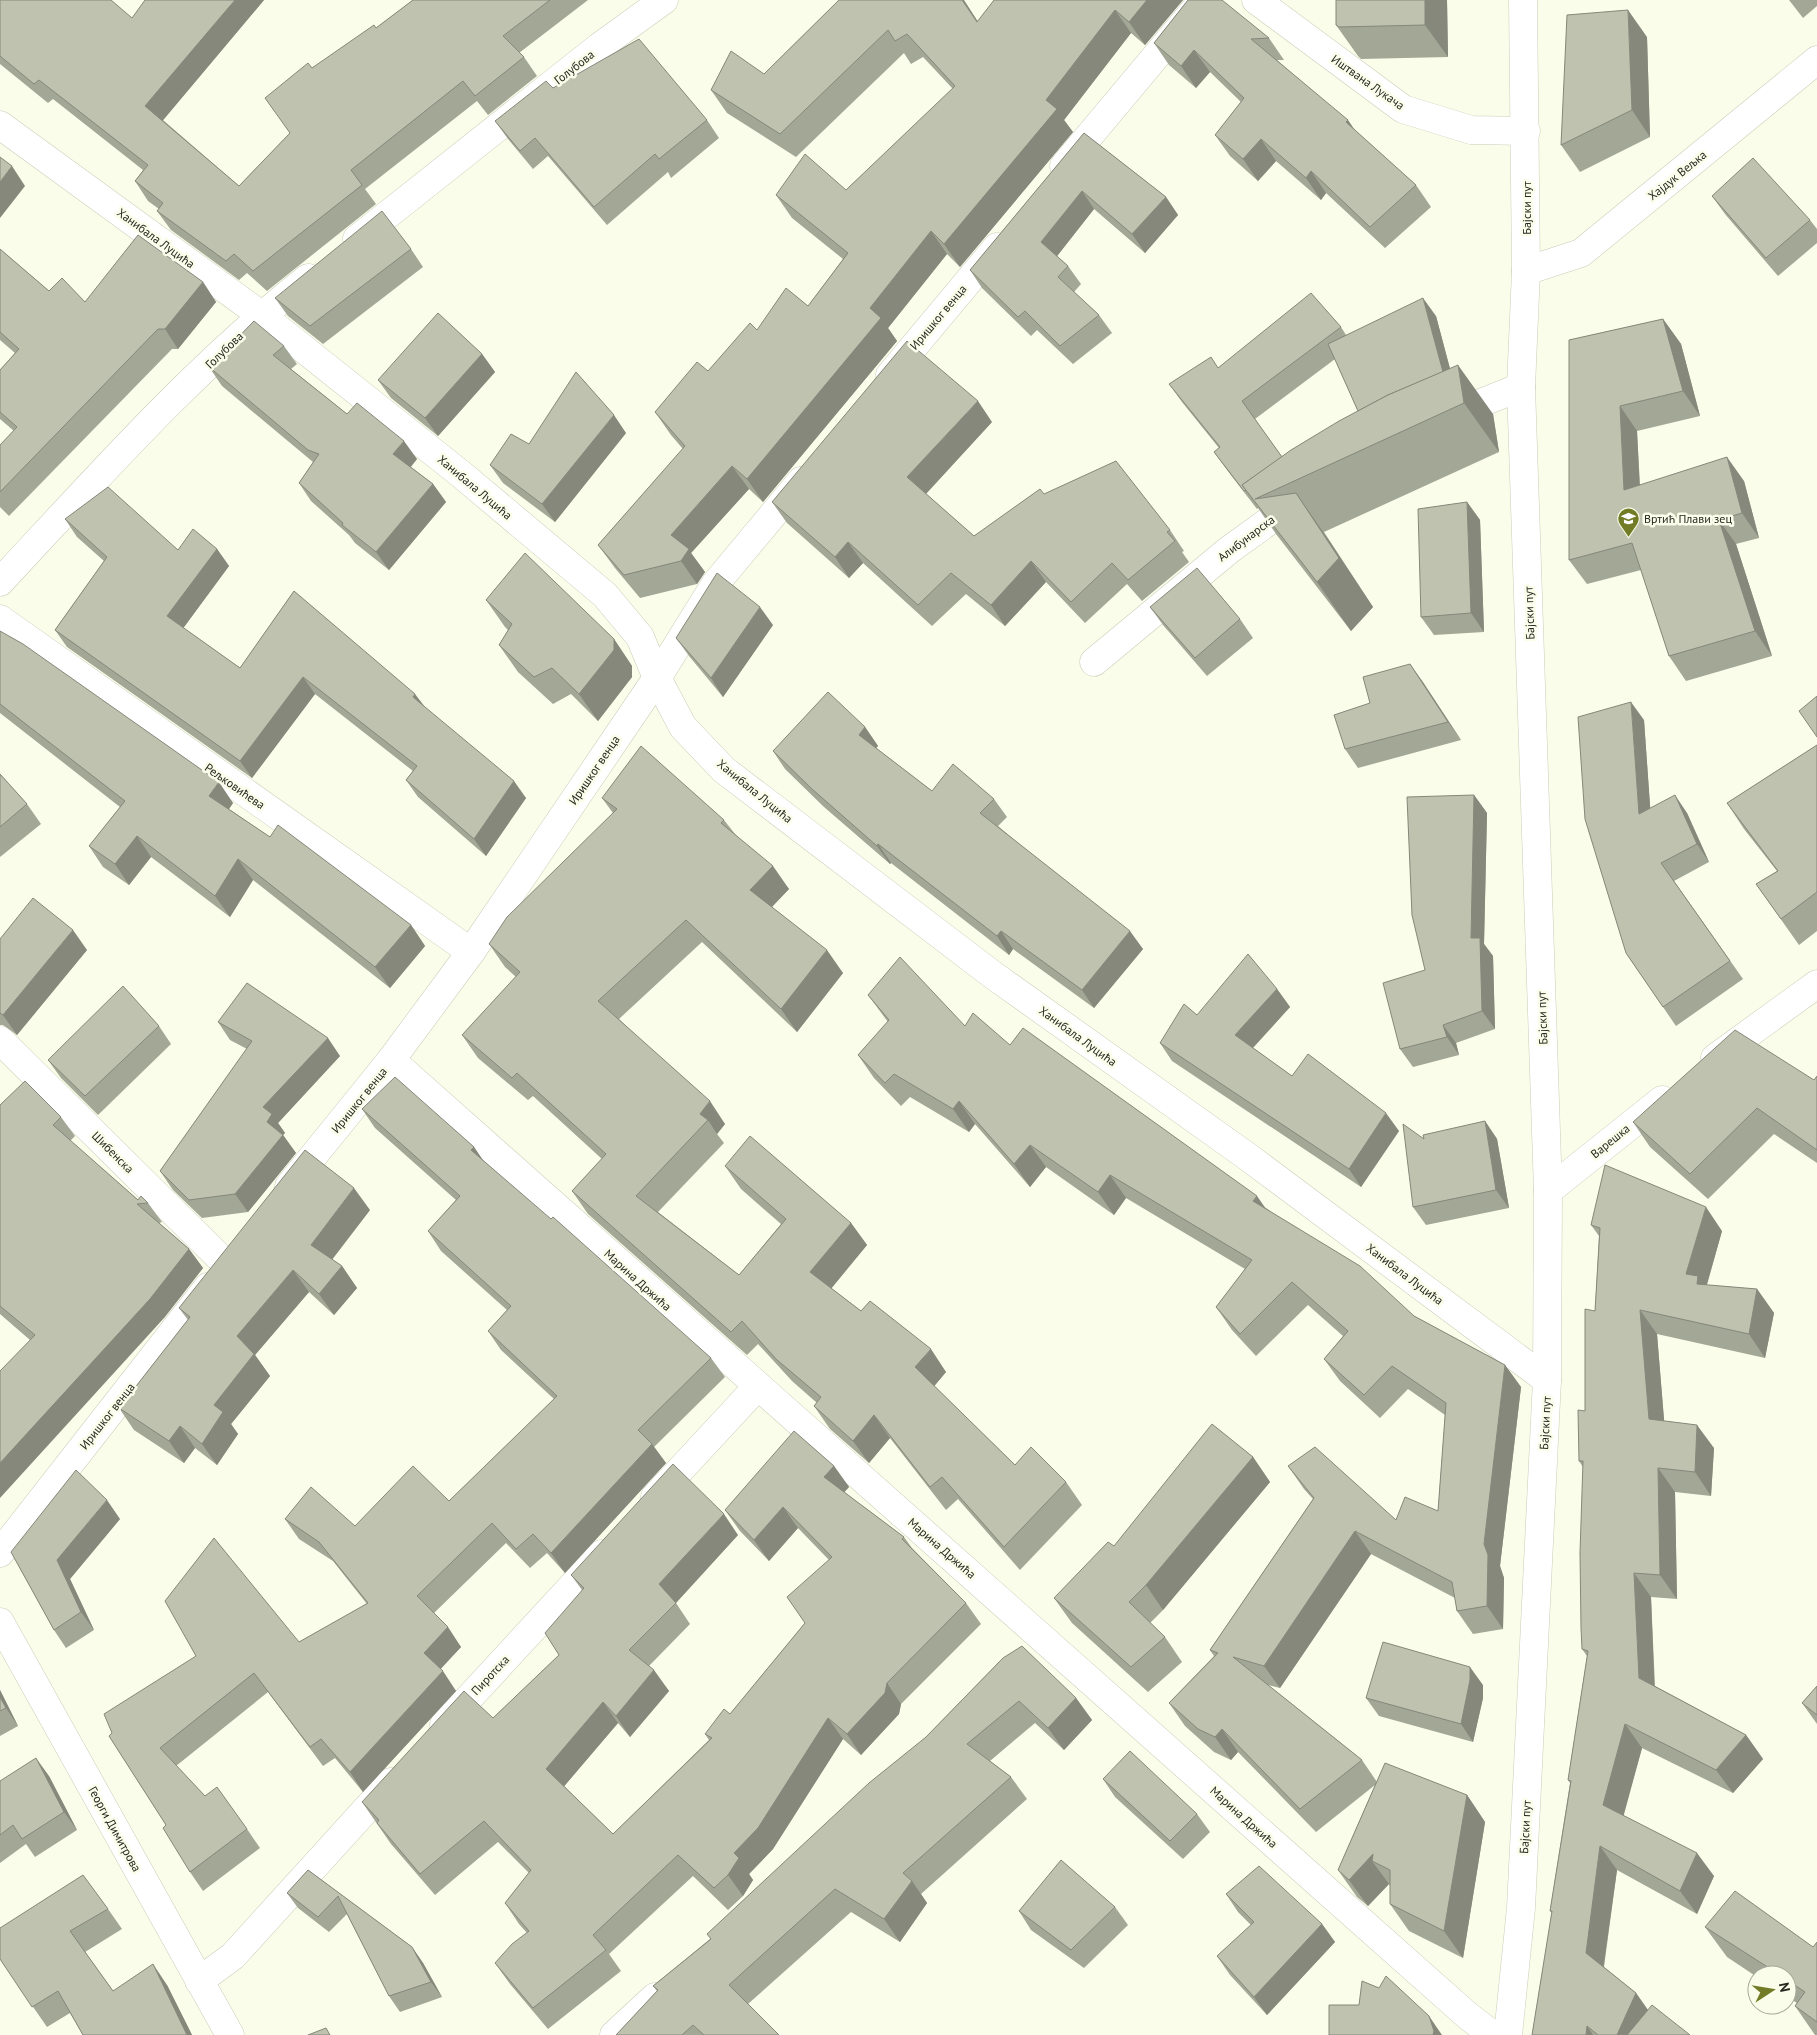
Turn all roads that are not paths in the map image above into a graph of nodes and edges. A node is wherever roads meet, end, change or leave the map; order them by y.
1 (664, 0) edge
2 (1203, 0) edge
3 (1256, 0) edge
4 (1523, 0) edge
5 (1817, 60) edge
6 (0, 125) edge
7 (1526, 131) junction
8 (1049, 184) edge
9 (1010, 230) edge
10 (1526, 271) junction
11 (261, 315) junction
12 (1521, 387) junction
13 (876, 391) edge
14 (1423, 427) edge
15 (818, 460) edge
16 (1318, 486) edge
17 (0, 582) edge
18 (0, 619) edge
19 (1094, 662) dead end
20 (656, 678) junction
21 (470, 952) junction
22 (1817, 984) edge
23 (0, 1040) edge
24 (392, 1060) junction
25 (1548, 1191) junction
26 (275, 1204) edge
27 (244, 1242) edge
28 (226, 1264) junction
29 (1547, 1380) junction
30 (758, 1386) junction
31 (0, 1552) edge
32 (1, 1627) edge
33 (1039, 1634) junction
34 (1017, 1655) edge
35 (199, 1981) junction
36 (672, 1982) edge
37 (230, 2035) edge
38 (614, 2035) edge
39 (1493, 2035) edge
40 (1508, 2035) edge

1 - 11 street, Голубова
2 - 8 street
3 - 7 street, Иштвана Лукача
4 - 7 street, Бајски пут
5 - 10 street, Хајдук Вељка
6 - 11 street, Ханибала Луцића
7 - 10 street, Бајски пут
9 - 13 street, Иришког венца
10 - 12 street, Бајски пут
11 - 17 street, Голубова
11 - 20 street, Ханибала Луцића
12 - 14 street
12 - 25 street, Бајски пут
15 - 20 street, Иришког венца
16 - 19 street, Алибунарска
18 - 21 street, Рељковићева
20 - 21 street, Иришког венца
20 - 29 street, Ханибала Луцића
21 - 24 street, Иришког венца
22 - 25 street, Варешка
23 - 28 street, Шибенска
24 - 26 street, Иришког венца
24 - 30 street, Марина Држића
25 - 29 street, Бајски пут
27 - 28 street, Иришког венца
28 - 31 street, Иришког венца
29 - 40 street, Бајски пут
30 - 33 street, Марина Држића
30 - 35 street, Пиротска
32 - 35 street, Георги Димитрова
33 - 34 street
33 - 39 street, Марина Држића
35 - 37 street, Георги Димитрова
36 - 38 street

